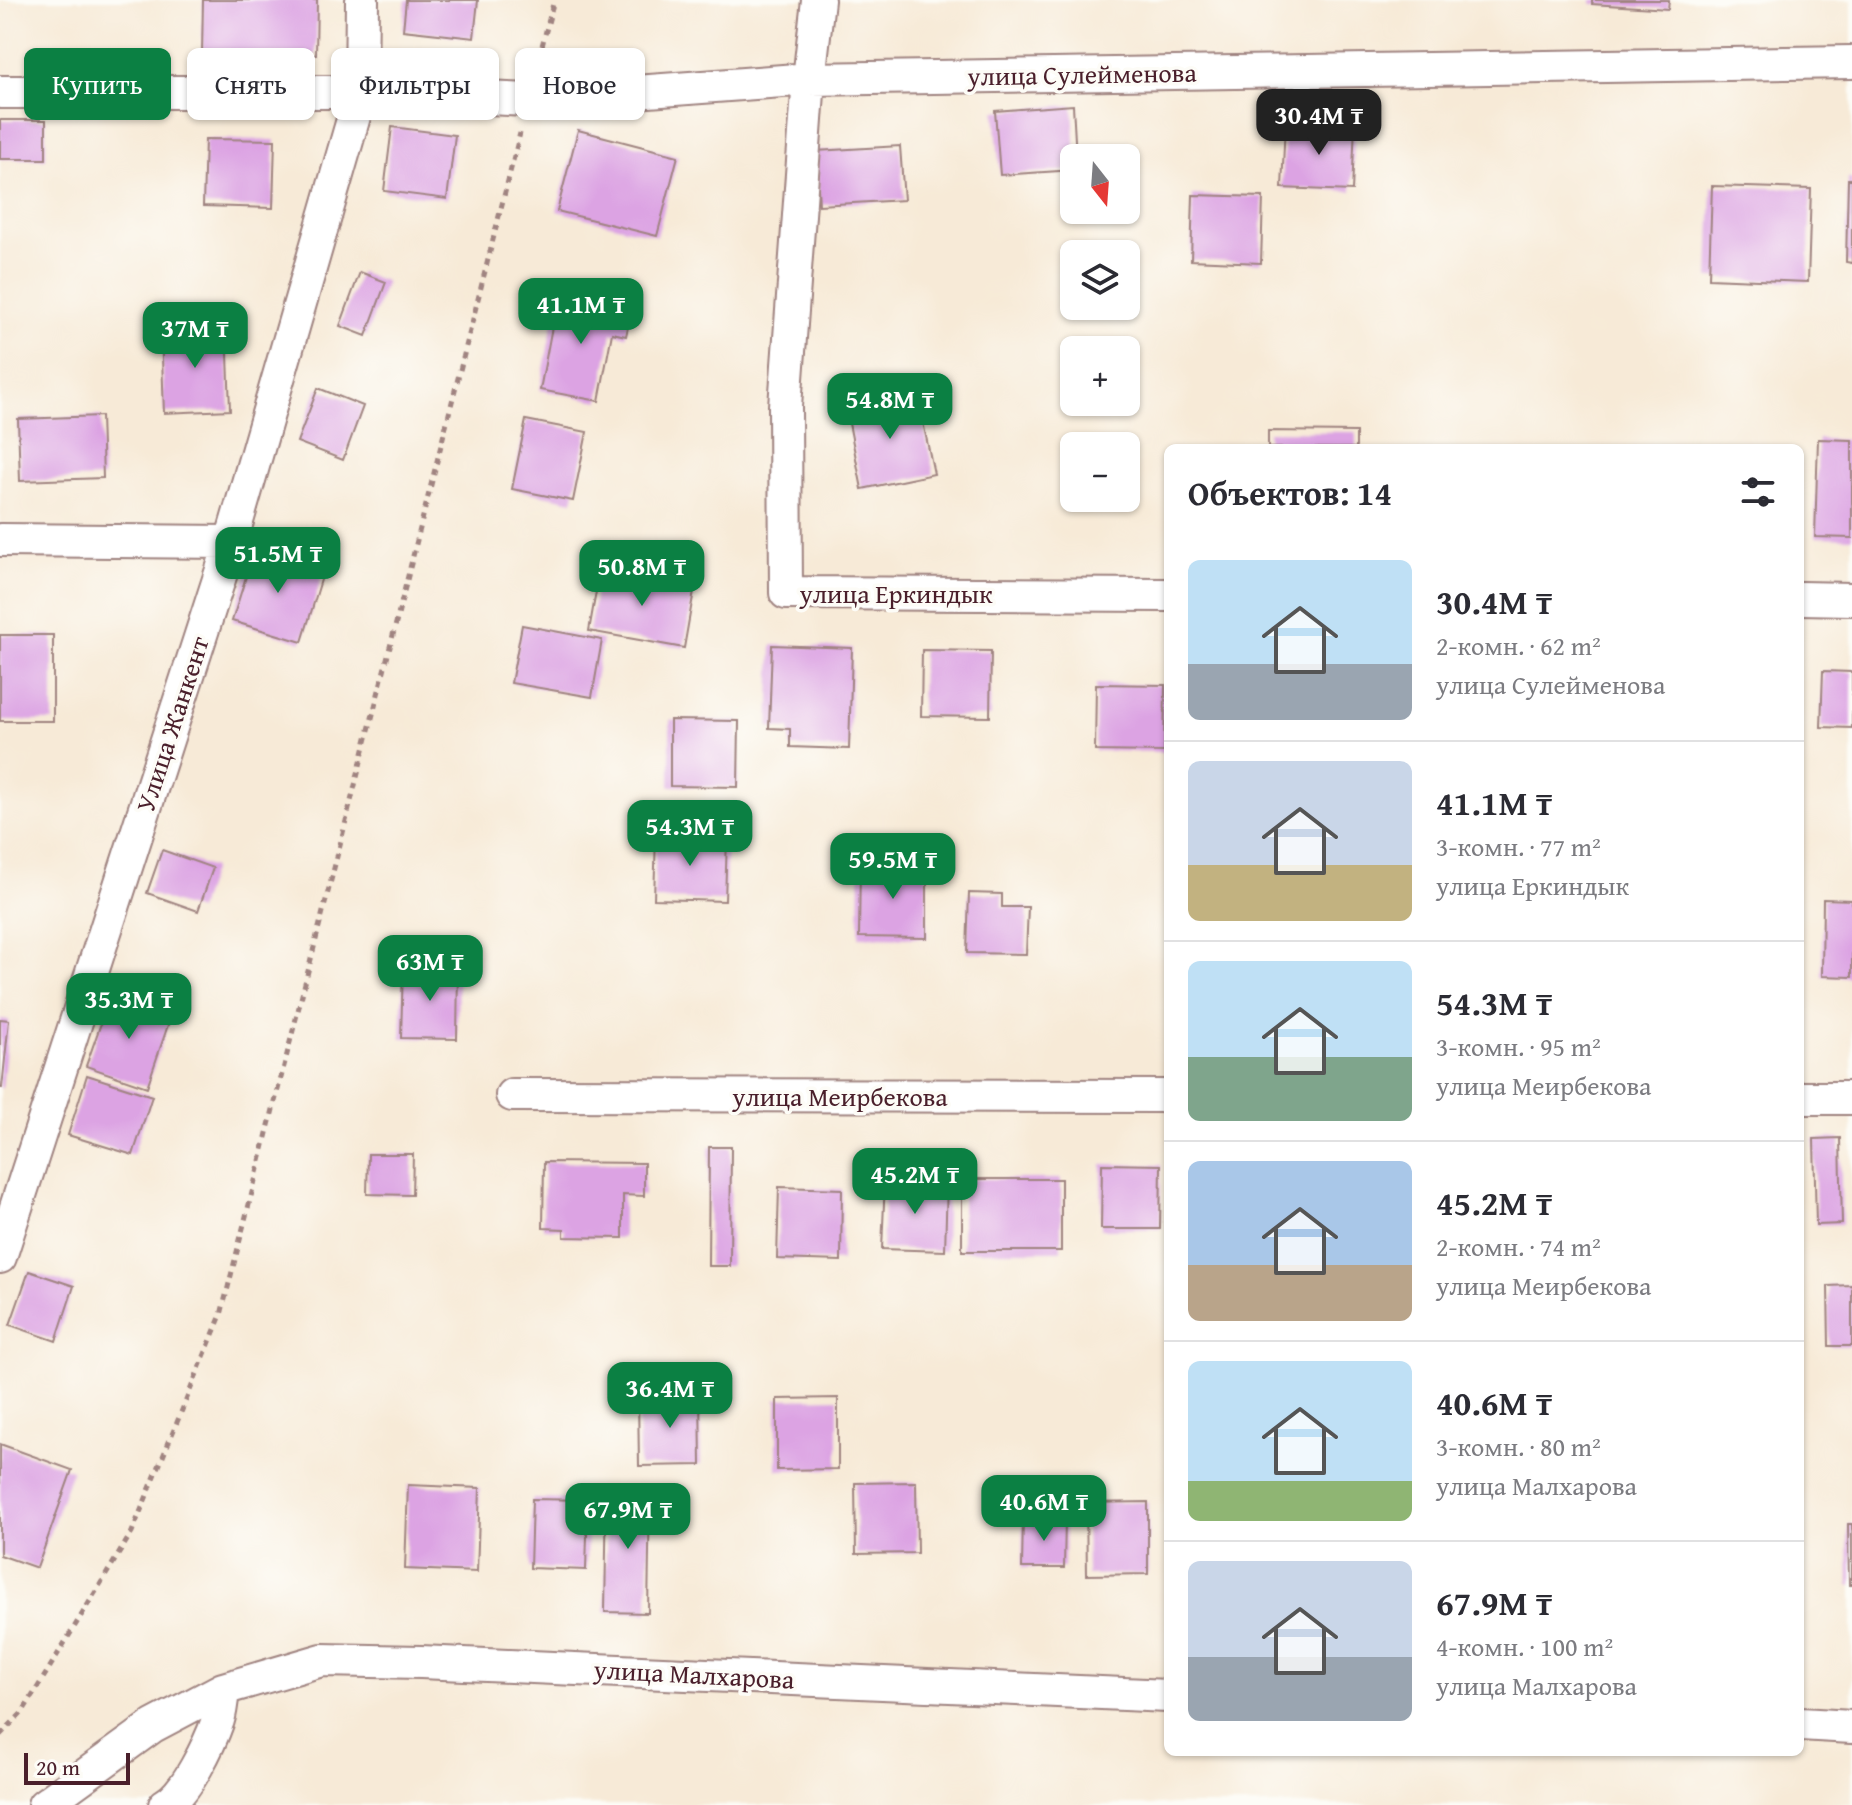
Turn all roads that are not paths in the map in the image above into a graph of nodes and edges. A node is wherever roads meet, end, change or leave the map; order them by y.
1 (362, 0) edge
2 (818, 0) edge
3 (361, 48) edge
4 (1852, 62) edge
5 (809, 79) junction
6 (0, 92) edge
7 (331, 92) edge
8 (499, 99) edge
9 (353, 120) edge
10 (0, 540) edge
11 (231, 542) junction
12 (1164, 595) edge
13 (1804, 598) edge
14 (1852, 599) edge
15 (512, 1095) dead end
16 (1164, 1096) edge
17 (1804, 1098) edge
18 (1852, 1098) edge
19 (0, 1257) edge
20 (223, 1689) junction
21 (1164, 1696) edge
22 (1804, 1724) edge
23 (1852, 1727) edge
24 (44, 1805) edge
25 (165, 1805) edge

1 - 3 street, Улица Жанкент
2 - 5 street, улица Еркиндык
4 - 5 street, улица Сулейменова
5 - 8 street, улица Сулейменова
5 - 12 street, улица Еркиндык
6 - 7 street, улица Сулейменова
9 - 11 street, Улица Жанкент
10 - 11 street
11 - 19 street, Улица Жанкент
13 - 14 street
15 - 16 street, улица Меирбекова
17 - 18 street
20 - 21 street, улица Малхарова
20 - 24 street, улица Малхарова
20 - 25 street
22 - 23 street

